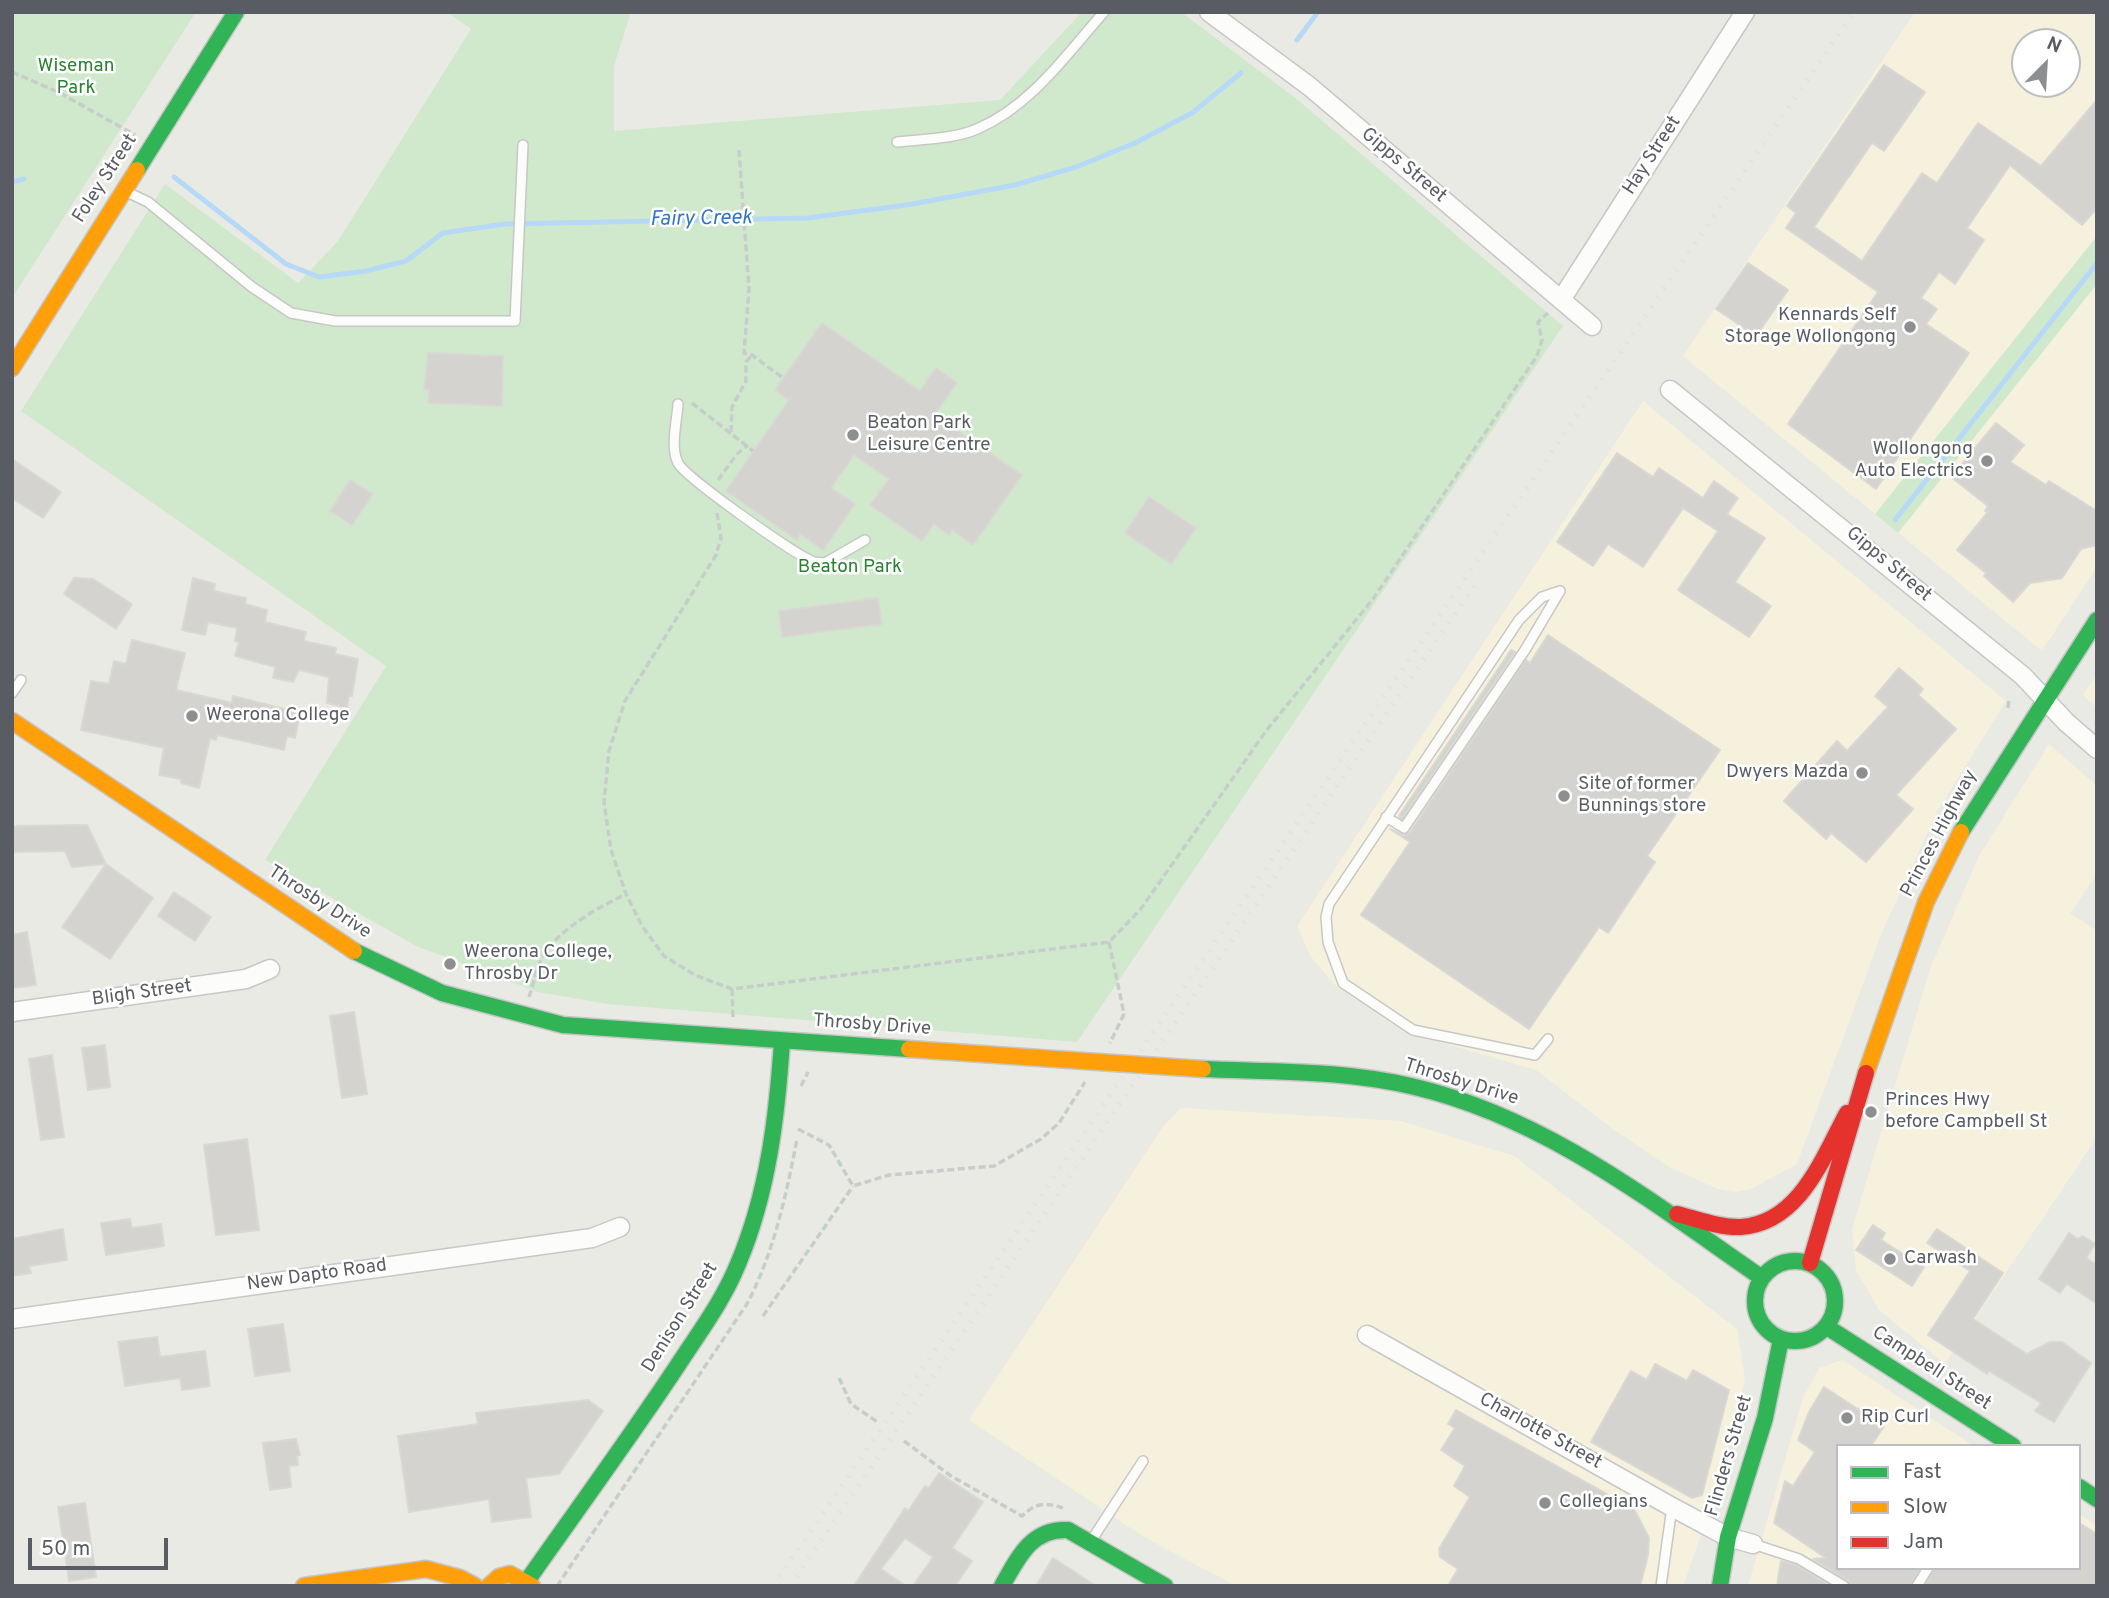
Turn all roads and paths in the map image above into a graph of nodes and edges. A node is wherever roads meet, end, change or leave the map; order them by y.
1 (236, 12) edge
2 (1104, 12) edge
3 (1209, 12) edge
4 (1745, 12) edge
5 (12, 72) edge
6 (897, 142) dead end
7 (154, 143) junction
8 (523, 145) dead end
9 (739, 150) dead end
10 (123, 190) junction
11 (1561, 300) junction
12 (1592, 326) dead end
13 (752, 355) junction
14 (12, 368) edge
15 (783, 379) dead end
16 (1670, 390) dead end
17 (692, 403) dead end
18 (678, 404) dead end
19 (731, 432) junction
20 (748, 445) junction
21 (754, 451) dead end
22 (710, 490) junction
23 (719, 497) junction
24 (865, 540) dead end
25 (2097, 620) edge
26 (22, 680) dead end
27 (12, 694) edge
28 (2009, 698) dead end
29 (2045, 700) junction
30 (2008, 708) dead end
31 (12, 721) edge
32 (2097, 749) edge
33 (1386, 817) junction
34 (626, 894) junction
35 (1109, 942) junction
36 (271, 969) dead end
37 (732, 989) junction
38 (12, 1013) edge
39 (522, 1017) junction
40 (733, 1019) dead end
41 (1548, 1039) dead end
42 (782, 1041) junction
43 (1107, 1048) dead end
44 (1087, 1080) dead end
45 (1861, 1088) junction
46 (853, 1186) junction
47 (1660, 1210) junction
48 (620, 1227) dead end
49 (1810, 1263) junction
50 (1762, 1278) junction
51 (763, 1316) dead end
52 (12, 1319) edge
53 (1827, 1327) junction
54 (1367, 1335) dead end
55 (1782, 1339) junction
56 (839, 1378) dead end
57 (878, 1423) dead end
58 (904, 1441) dead end
59 (2007, 1444) edge
60 (1143, 1461) dead end
61 (2081, 1488) edge
62 (2097, 1499) edge
63 (1672, 1507) junction
64 (1022, 1516) dead end
65 (1728, 1536) junction
66 (1090, 1543) junction
67 (1753, 1544) joint
68 (1927, 1570) edge
69 (530, 1583) edge
70 (304, 1586) edge
71 (475, 1586) edge
72 (489, 1586) edge
73 (557, 1586) edge
74 (1002, 1586) edge
75 (1165, 1586) edge
76 (1661, 1586) edge
77 (1720, 1586) edge
78 (1843, 1586) edge
79 (1917, 1586) edge

1 - 7 main road, Foley Street
2 - 6 lane
3 - 11 street, Gipps Street
4 - 11 street, Hay Street
5 - 7 path
7 - 10 main road, Foley Street
8 - 10 lane
9 - 13 path
10 - 14 main road, Foley Street
11 - 12 street, Gipps Street
11 - 35 path
13 - 15 path
13 - 19 path
16 - 29 street, Gipps Street
17 - 19 path
18 - 22 lane
19 - 20 path
20 - 21 path
20 - 22 path
22 - 23 lane
23 - 24 lane
23 - 34 path
25 - 29 main road, Princes Highway
26 - 27 lane
28 - 30 path
29 - 32 street, Gipps Street
29 - 45 main road, Princes Highway
31 - 39 main road, Throsby Drive
33 - 33 lane
33 - 41 lane
34 - 37 path
34 - 39 path
35 - 37 path
35 - 43 path
36 - 38 street, Bligh Street
37 - 40 path
39 - 42 main road, Throsby Drive
42 - 47 main road, Throsby Drive, bridge
42 - 69 main road, Denison Street
44 - 46 path
45 - 47 main road, Princes Highway
45 - 49 main road, Princes Highway
46 - 51 path
46 - 73 path
47 - 50 main road, Throsby Drive
48 - 52 street, New Dapto Road
49 - 50 main road
49 - 53 main road
50 - 55 main road
53 - 55 main road
53 - 59 main road, Campbell Street
54 - 63 street, Charlotte Street
55 - 65 main road, Flinders Street
56 - 57 path
58 - 64 path
60 - 66 lane
61 - 62 main road
63 - 65 street, Charlotte Street
63 - 76 lane
65 - 67 street, Charlotte Street
65 - 77 main road, Flinders Street
66 - 74 main road
66 - 75 main road
67 - 78 lane
68 - 79 lane
69 - 72 main road
70 - 71 main road

